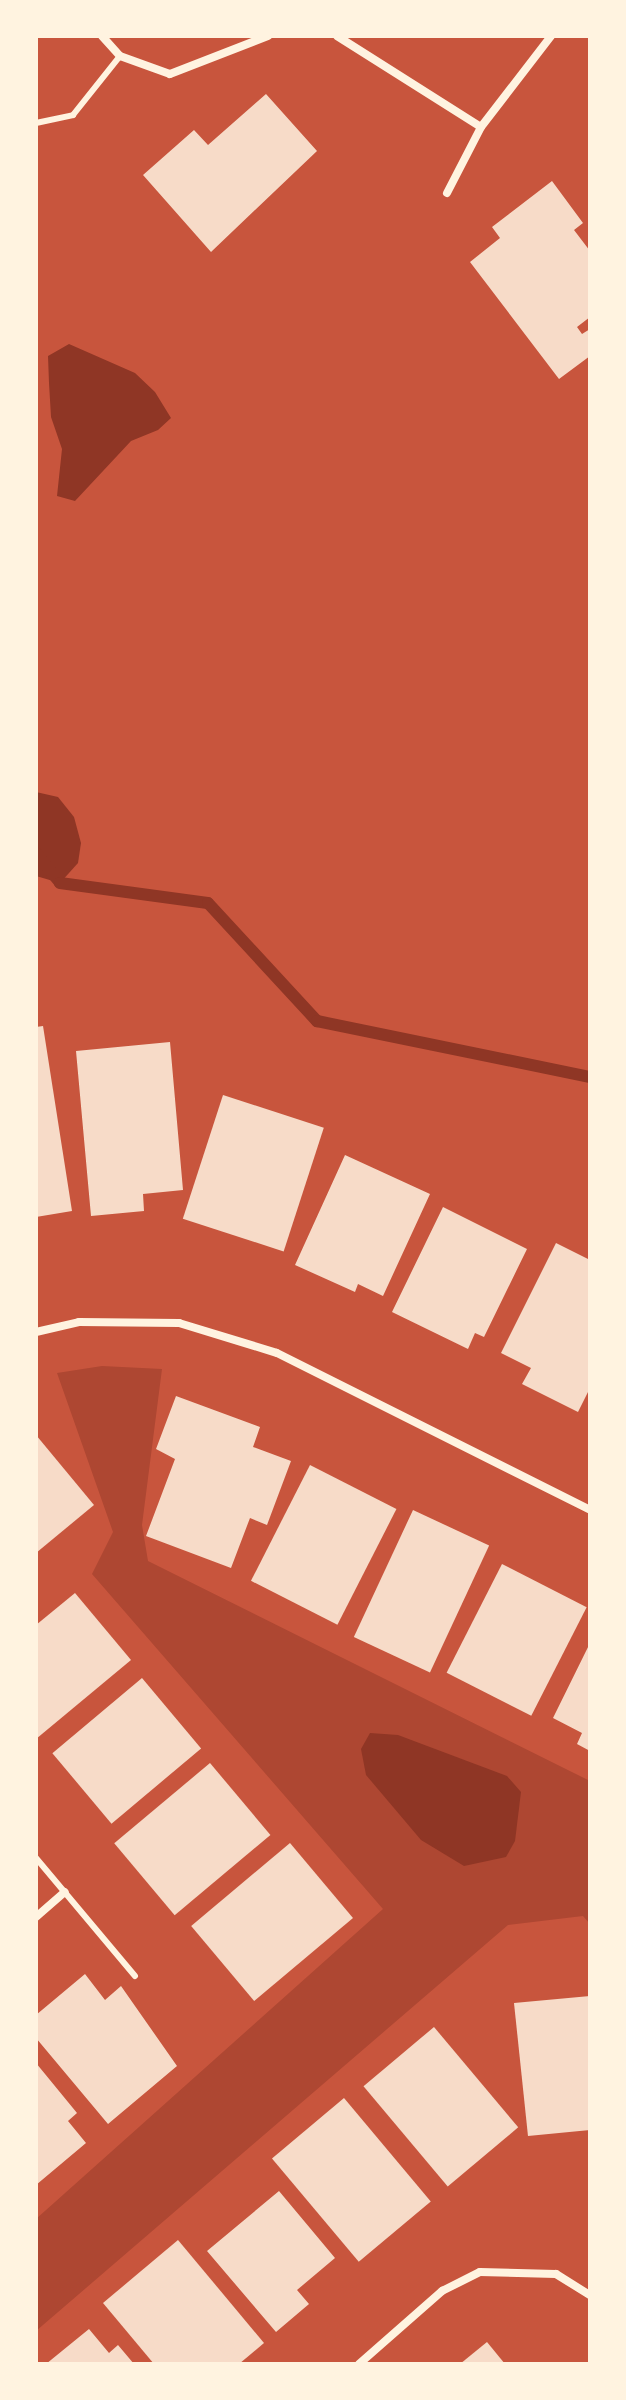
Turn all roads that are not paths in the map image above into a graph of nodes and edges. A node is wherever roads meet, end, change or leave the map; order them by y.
1 (102, 36) edge
2 (268, 36) edge
3 (337, 36) edge
4 (551, 36) edge
5 (120, 56) junction
6 (36, 123) edge
7 (481, 127) junction
8 (447, 193) dead end
9 (36, 1332) edge
10 (590, 1510) edge
11 (36, 1858) edge
12 (65, 1892) junction
13 (36, 1917) edge
14 (135, 1976) dead end
15 (590, 2295) edge
16 (359, 2364) edge

1 - 5 street
2 - 5 street
3 - 7 street
4 - 7 street
5 - 6 lane
7 - 8 street
9 - 10 street
11 - 12 lane
12 - 13 street
12 - 14 lane
15 - 16 street

